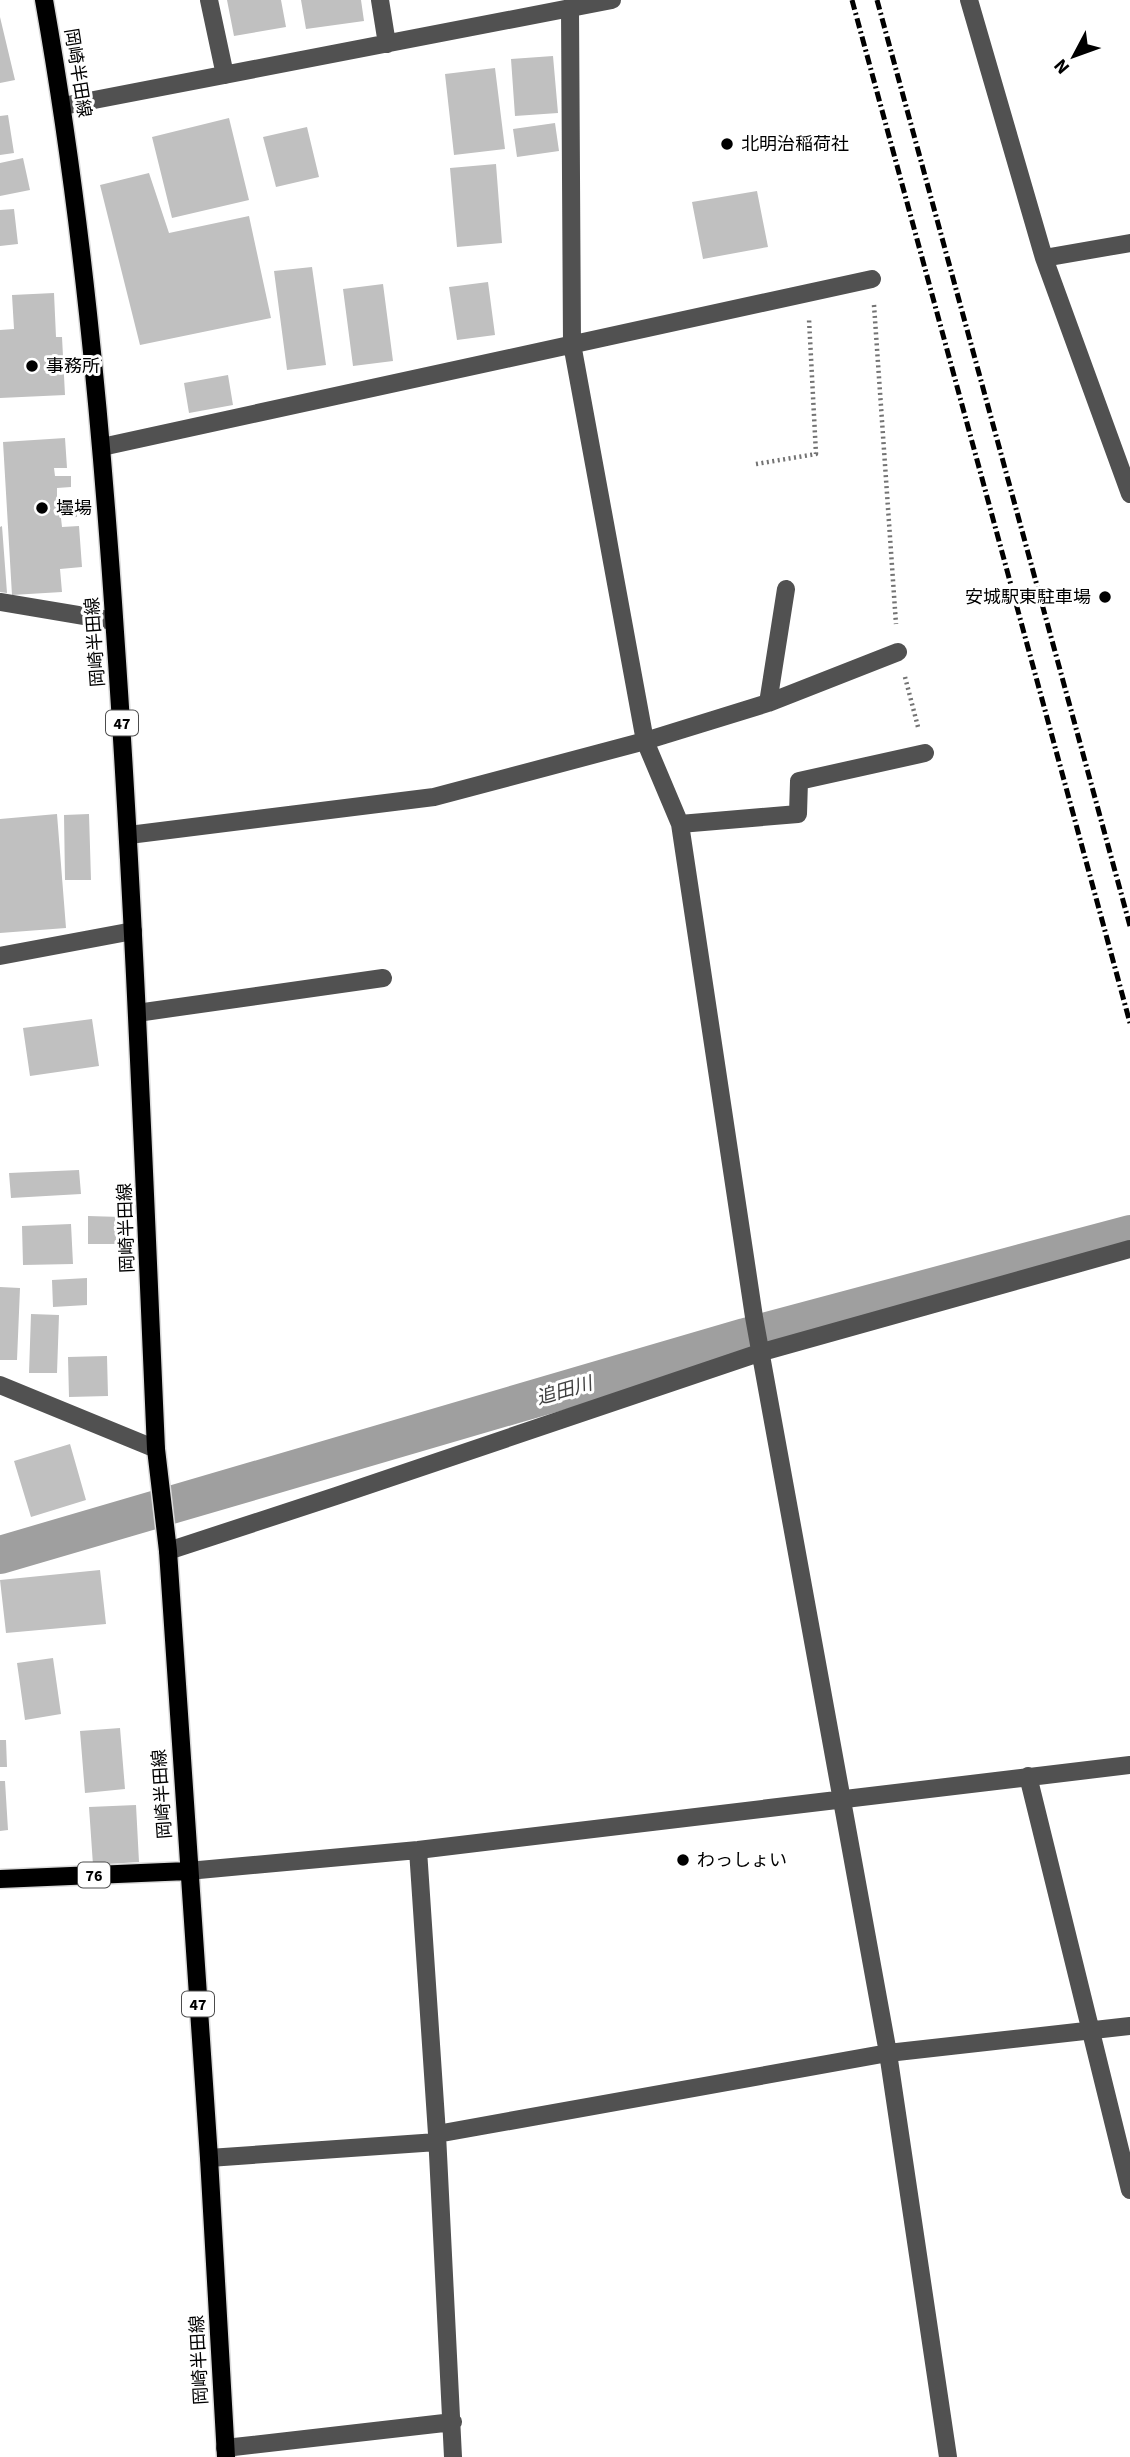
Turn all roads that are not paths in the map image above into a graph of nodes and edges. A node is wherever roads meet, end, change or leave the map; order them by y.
1 (44, 0) edge
2 (209, 0) edge
3 (380, 0) edge
4 (612, 0) edge
5 (969, 0) edge
6 (570, 9) junction
7 (387, 44) junction
8 (225, 75) junction
9 (63, 106) junction
10 (1130, 243) edge
11 (1044, 258) junction
12 (872, 279) road end
13 (572, 344) junction
14 (102, 447) junction
15 (1130, 494) edge
16 (786, 589) dead end
17 (0, 603) edge
18 (114, 621) junction
19 (898, 652) road end
20 (768, 703) junction
21 (645, 741) junction
22 (925, 753) road end
23 (680, 824) junction
24 (130, 835) junction
25 (133, 932) junction
26 (0, 956) edge
27 (383, 978) dead end
28 (137, 1013) junction
29 (1130, 1250) edge
30 (761, 1349) junction
31 (0, 1385) edge
32 (156, 1449) junction
33 (168, 1551) junction
34 (1130, 1765) edge
35 (1028, 1776) junction
36 (841, 1799) junction
37 (418, 1850) junction
38 (188, 1871) junction
39 (0, 1879) edge
40 (1130, 2026) edge
41 (1090, 2030) junction
42 (888, 2053) junction
43 (437, 2138) junction
44 (209, 2158) junction
45 (1130, 2190) edge
46 (453, 2423) junction
47 (225, 2453) edge
48 (453, 2457) edge
49 (948, 2457) edge

1 - 9 main road, 岡崎半田線 / 47
2 - 8 street
3 - 7 street
4 - 6 street
5 - 11 street
6 - 7 street
6 - 13 street
7 - 8 street
8 - 9 street
9 - 14 main road, 岡崎半田線 / 47
10 - 11 street
11 - 15 street
12 - 13 street
13 - 14 street
13 - 21 street
14 - 18 main road, 岡崎半田線 / 47
16 - 20 street
17 - 18 street
18 - 24 main road, 岡崎半田線 / 47
19 - 20 street
20 - 21 street
21 - 23 street
21 - 24 street
22 - 23 street
23 - 30 street
24 - 25 main road, 岡崎半田線 / 47
25 - 26 street
25 - 28 main road, 岡崎半田線 / 47
27 - 28 street
28 - 32 main road, 岡崎半田線 / 47
29 - 30 street
30 - 33 street
30 - 36 street
31 - 32 street
32 - 33 main road, 岡崎半田線 / 47
33 - 38 main road, 岡崎半田線 / 47
34 - 35 street
35 - 36 street
35 - 41 street
36 - 37 street
36 - 42 street
37 - 38 street
37 - 43 street
38 - 39 main road, 76
38 - 44 main road, 岡崎半田線 / 47
40 - 41 street
41 - 42 street
41 - 45 street
42 - 43 street
42 - 49 street
43 - 44 street
43 - 46 street
44 - 47 main road, 岡崎半田線 / 47
46 - 47 street
46 - 48 street

